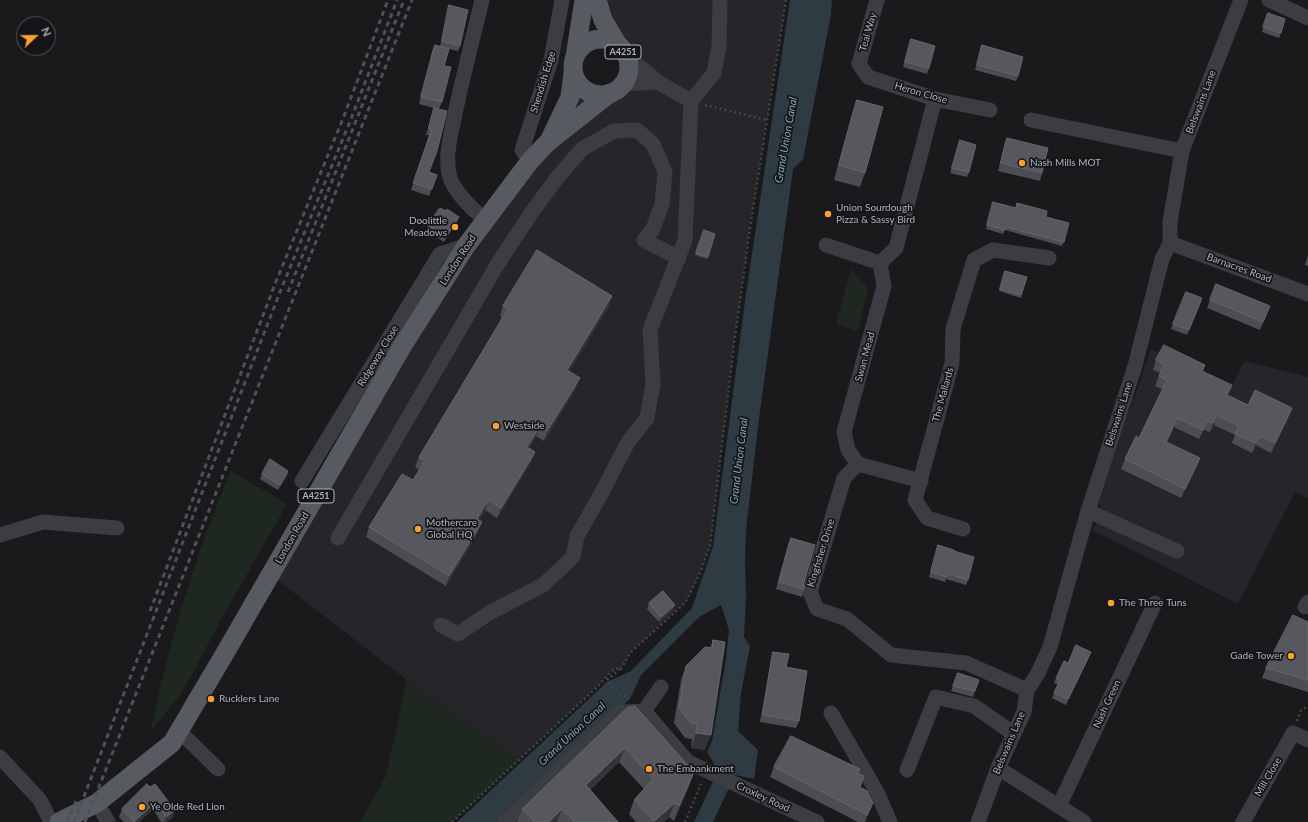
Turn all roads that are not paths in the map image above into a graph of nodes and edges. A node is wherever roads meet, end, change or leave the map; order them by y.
1 (482, 0) edge
2 (562, 0) edge
3 (584, 0) edge
4 (596, 0) edge
5 (720, 0) edge
6 (877, 0) edge
7 (1241, 0) edge
8 (1269, 0) edge
9 (1308, 18) edge
10 (622, 50) junction
11 (859, 64) joint
12 (574, 65) junction
13 (658, 82) junction
14 (616, 88) junction
15 (935, 99) junction
16 (691, 101) junction
17 (990, 110) dead end
18 (1031, 120) dead end
19 (548, 142) junction
20 (1182, 151) junction
21 (530, 161) junction
22 (485, 220) junction
23 (1170, 243) junction
24 (826, 245) dead end
25 (466, 246) junction
26 (679, 258) junction
27 (1049, 258) dead end
28 (880, 263) junction
29 (1308, 294) edge
30 (858, 464) junction
31 (302, 481) dead end
32 (920, 481) junction
33 (1088, 511) junction
34 (117, 528) dead end
35 (963, 529) dead end
36 (0, 536) edge
37 (338, 538) dead end
38 (1177, 551) dead end
39 (1155, 603) dead end
40 (441, 625) dead end
41 (661, 687) dead end
42 (1027, 690) junction
43 (644, 711) junction
44 (831, 713) dead end
45 (180, 732) junction
46 (1014, 734) junction
47 (1308, 740) edge
48 (0, 757) edge
49 (998, 768) junction
50 (218, 769) dead end
51 (907, 770) dead end
52 (96, 803) junction
53 (1059, 806) junction
54 (51, 822) edge
55 (59, 822) edge
56 (108, 822) edge
57 (505, 822) edge
58 (817, 822) edge
59 (890, 822) edge
60 (978, 822) edge
61 (1084, 822) edge
62 (1242, 822) edge

1 - 22 street
2 - 21 street, Shendish Edge
3 - 12 main road, London Road / A4251
4 - 10 main road, A4251
5 - 16 street
6 - 11 street, Teal Way
7 - 20 street, Belswains Lane
8 - 9 street
10 - 12 main road, A4251
10 - 13 street
10 - 14 main road, A4251
11 - 15 street, Heron Close
12 - 14 main road
12 - 19 main road, London Road / A4251
13 - 14 street
13 - 16 street
14 - 19 main road, London Road / A4251
15 - 17 street, Heron Close
15 - 28 street
16 - 26 street
18 - 20 street
19 - 21 main road, London Road / A4251
20 - 23 street, Belswains Lane
21 - 22 main road, London Road / A4251
22 - 25 main road, London Road / A4251
23 - 29 street, Barnacres Road
23 - 33 street, Belswains Lane
24 - 28 street
25 - 31 street, Ridgeway Close
25 - 45 main road, London Road / A4251
26 - 37 street
26 - 40 street
27 - 32 street, The Mallards
28 - 30 street, Swan Mead
30 - 32 street
30 - 42 street, Kingfisher Drive
32 - 35 street, The Mallards
33 - 38 street
33 - 42 street, Belswains Lane
34 - 36 street
39 - 53 street, Nash Green
41 - 43 street
42 - 46 street, Belswains Lane
43 - 57 street
43 - 58 street, Croxley Road
44 - 59 street
45 - 50 street
45 - 52 main road, London Road / A4251
46 - 49 street, Belswains Lane
46 - 51 street
47 - 62 street, Mill Close
48 - 54 street
49 - 53 street
49 - 60 street, Belswains Lane
52 - 55 main road, London Road / A4251
52 - 56 street
53 - 61 street

